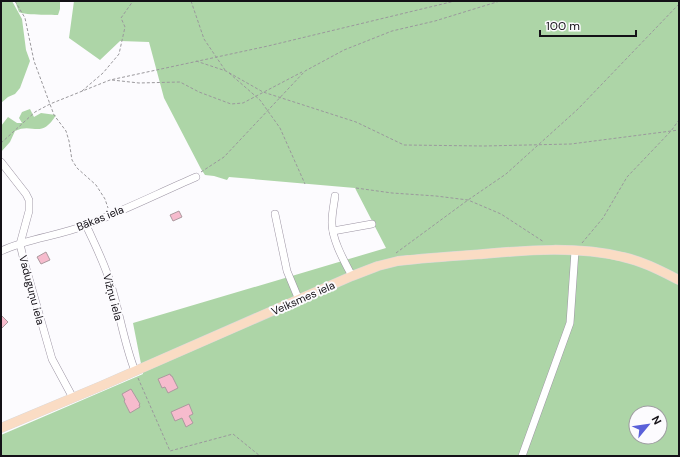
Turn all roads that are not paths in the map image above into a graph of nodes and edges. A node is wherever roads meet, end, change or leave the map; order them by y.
1 (1, 162) edge
2 (196, 177) road end
3 (335, 196) dead end
4 (275, 214) dead end
5 (372, 224) dead end
6 (86, 225) junction
7 (333, 231) junction
8 (20, 244) junction
9 (1, 251) edge
10 (574, 251) junction
11 (352, 276) junction
12 (679, 280) edge
13 (299, 300) junction
14 (135, 371) junction
15 (73, 398) junction
16 (1, 428) edge
17 (522, 456) edge

1 - 8 street, Vaduguņu iela
2 - 6 street, Bākas iela
3 - 7 street
4 - 13 street
5 - 7 street
6 - 8 street, Bākas iela
6 - 14 street, Vižņu iela
7 - 11 street
8 - 9 street, Bākas iela
8 - 15 street, Vaduguņu iela
10 - 11 main road, Veiksmes iela
10 - 12 main road, Veiksmes iela
10 - 17 street
11 - 13 main road, Veiksmes iela
13 - 14 main road, Veiksmes iela
14 - 15 main road, Veiksmes iela
15 - 16 main road, Veiksmes iela

